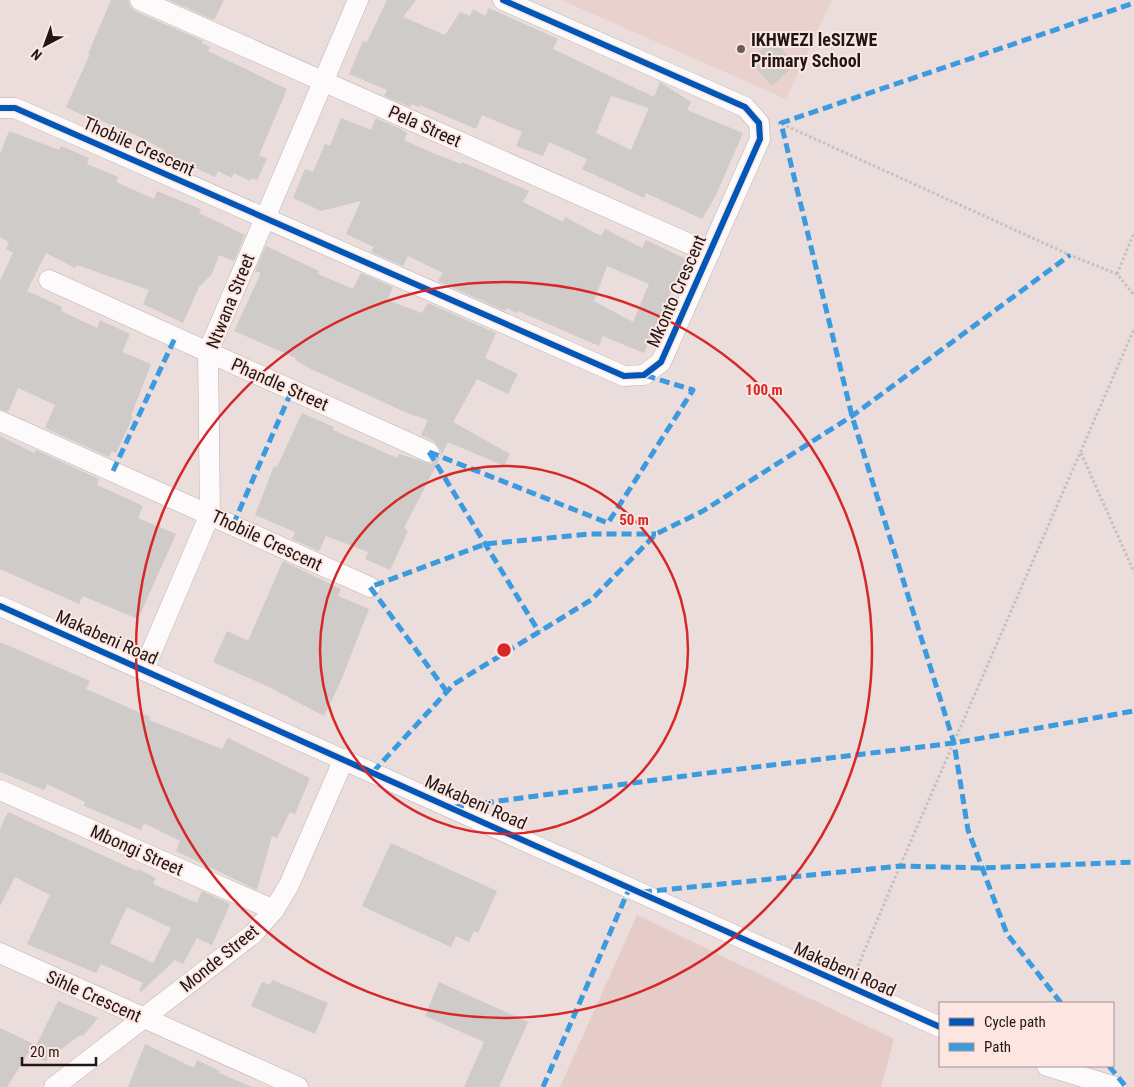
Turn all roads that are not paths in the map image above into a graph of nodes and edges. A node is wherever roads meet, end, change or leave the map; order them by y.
1 (140, 0) edge
2 (358, 0) edge
3 (503, 0) edge
4 (324, 80) junction
5 (0, 108) edge
6 (265, 217) junction
7 (710, 253) junction
8 (48, 280) dead end
9 (208, 352) junction
10 (0, 421) edge
11 (429, 452) dead end
12 (210, 514) junction
13 (370, 587) dead end
14 (0, 606) edge
15 (144, 669) junction
16 (344, 758) junction
17 (0, 790) edge
18 (274, 910) junction
19 (0, 953) edge
20 (143, 1018) junction
21 (939, 1027) edge
22 (1050, 1067) edge
23 (54, 1087) edge
24 (298, 1087) edge
25 (1116, 1087) edge

1 - 4 street, Pela Street
2 - 4 street, Ntwana Street
3 - 7 street, Mkonto Crescent
4 - 6 street, Ntwana Street
4 - 7 street, Pela Street
5 - 6 street, Thobile Crescent
6 - 7 street, Mkonto Crescent
6 - 9 street, Ntwana Street
8 - 9 street, Phandle Street
9 - 11 street, Phandle Street
9 - 12 street, Ntwana Street
10 - 12 street, Thobile Crescent
12 - 13 street, Thobile Crescent
12 - 15 street, Ntwana Street
14 - 15 street, Makabeni Road
15 - 16 street, Makabeni Road
16 - 18 street, Monde Street
16 - 21 street, Makabeni Road
17 - 18 street, Mbongi Street
18 - 20 street, Monde Street
19 - 20 street, Sihle Crescent
20 - 23 street, Monde Street
20 - 24 street, Sihle Crescent
22 - 25 street

